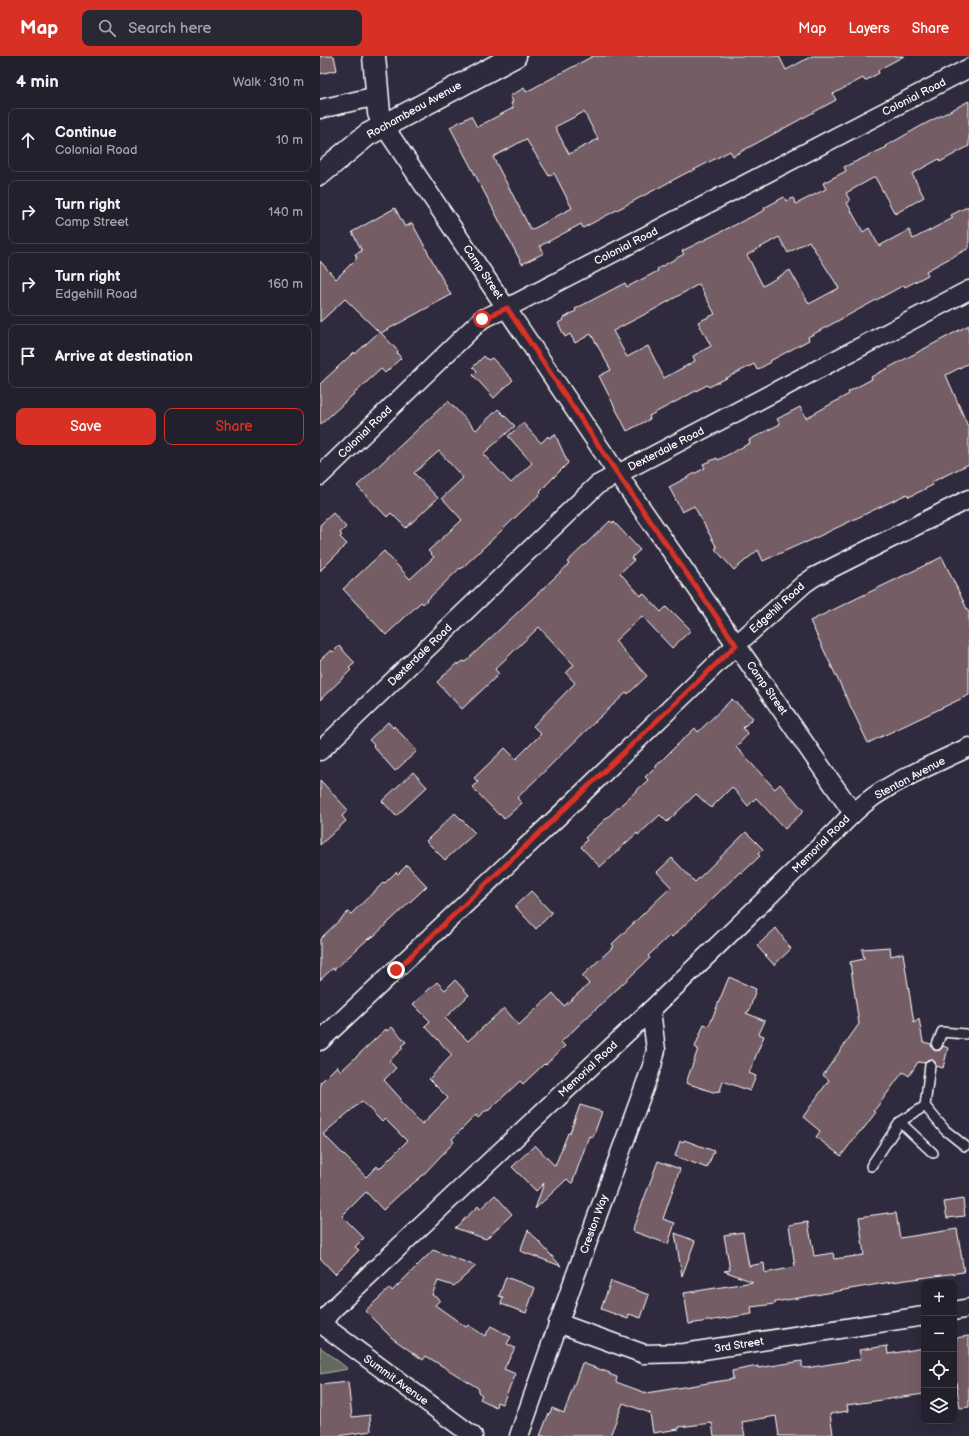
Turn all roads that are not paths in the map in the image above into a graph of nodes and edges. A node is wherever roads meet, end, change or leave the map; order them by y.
1 (374, 56) edge
2 (515, 56) edge
3 (969, 68) edge
4 (377, 96) junction
5 (320, 109) edge
6 (384, 126) junction
7 (320, 174) edge
8 (969, 290) edge
9 (507, 308) junction
10 (617, 473) junction
11 (320, 476) edge
12 (969, 499) edge
13 (736, 645) junction
14 (969, 747) edge
15 (320, 751) edge
16 (853, 813) junction
17 (651, 1010) junction
18 (965, 1034) dead end
19 (320, 1041) edge
20 (937, 1045) dead end
21 (930, 1065) dead end
22 (925, 1106) junction
23 (900, 1122) junction
24 (966, 1146) dead end
25 (933, 1153) dead end
26 (871, 1166) dead end
27 (969, 1308) edge
28 (957, 1310) edge
29 (921, 1316) edge
30 (558, 1322) junction
31 (320, 1323) edge
32 (473, 1436) edge
33 (519, 1436) edge

1 - 4 street, Camp Street
2 - 6 street, Rochambeau Avenue
3 - 9 street, Colonial Road
4 - 5 street
4 - 6 street, Camp Street
6 - 7 street, Rochambeau Avenue
6 - 9 street, Camp Street
8 - 10 street, Dexterdale Road
9 - 10 street, Camp Street
9 - 11 street, Colonial Road
10 - 13 street, Camp Street
10 - 15 street, Dexterdale Road
12 - 13 street, Edgehill Road
13 - 16 street, Camp Street
13 - 19 street, Edgehill Road
14 - 16 street, Stenton Avenue
16 - 17 street, Memorial Road
17 - 30 street, Creston Way
17 - 31 street, Memorial Road
18 - 20 lane
21 - 22 lane
22 - 23 lane
22 - 24 lane
23 - 25 lane
23 - 26 lane
27 - 28 street
29 - 30 street, 3rd Street
30 - 33 street, Creston Way
31 - 32 street, Summit Avenue

